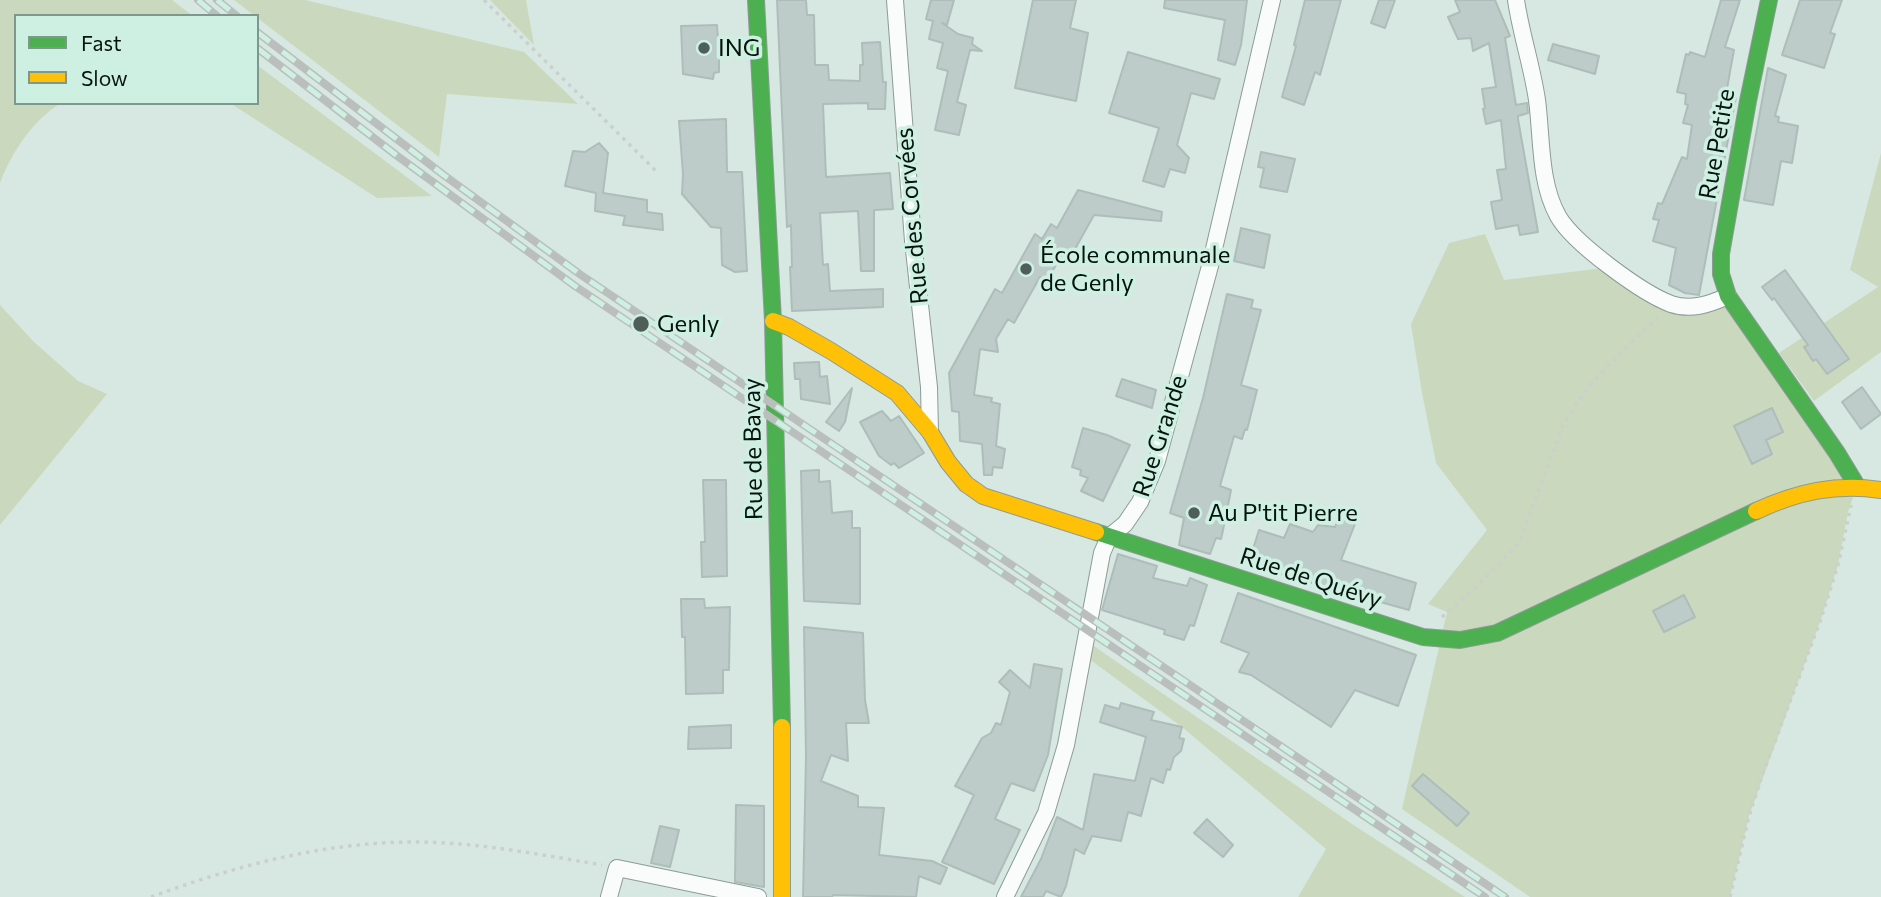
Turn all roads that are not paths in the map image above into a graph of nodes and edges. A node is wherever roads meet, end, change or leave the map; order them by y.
1 (756, 0) edge
2 (895, 0) edge
3 (1272, 0) edge
4 (1516, 0) edge
5 (1769, 0) edge
6 (1728, 296) junction
7 (773, 321) junction
8 (930, 432) junction
9 (1857, 486) junction
10 (1881, 490) edge
11 (1109, 537) junction
12 (609, 897) edge
13 (758, 897) edge
14 (782, 897) edge
15 (1005, 897) edge

1 - 7 main road, Rue de Bavay
2 - 8 street, Rue des Corvées
3 - 11 street, Rue Grande
4 - 6 street
5 - 6 main road, Rue Petite
6 - 9 main road
7 - 8 main road, Rue de Quévy
7 - 14 main road, Rue de Bavay
8 - 11 main road, Rue de Quévy
9 - 10 main road, Rue de Quévy
9 - 11 main road, Rue de Quévy
11 - 15 street, Rue Grande
12 - 13 street

